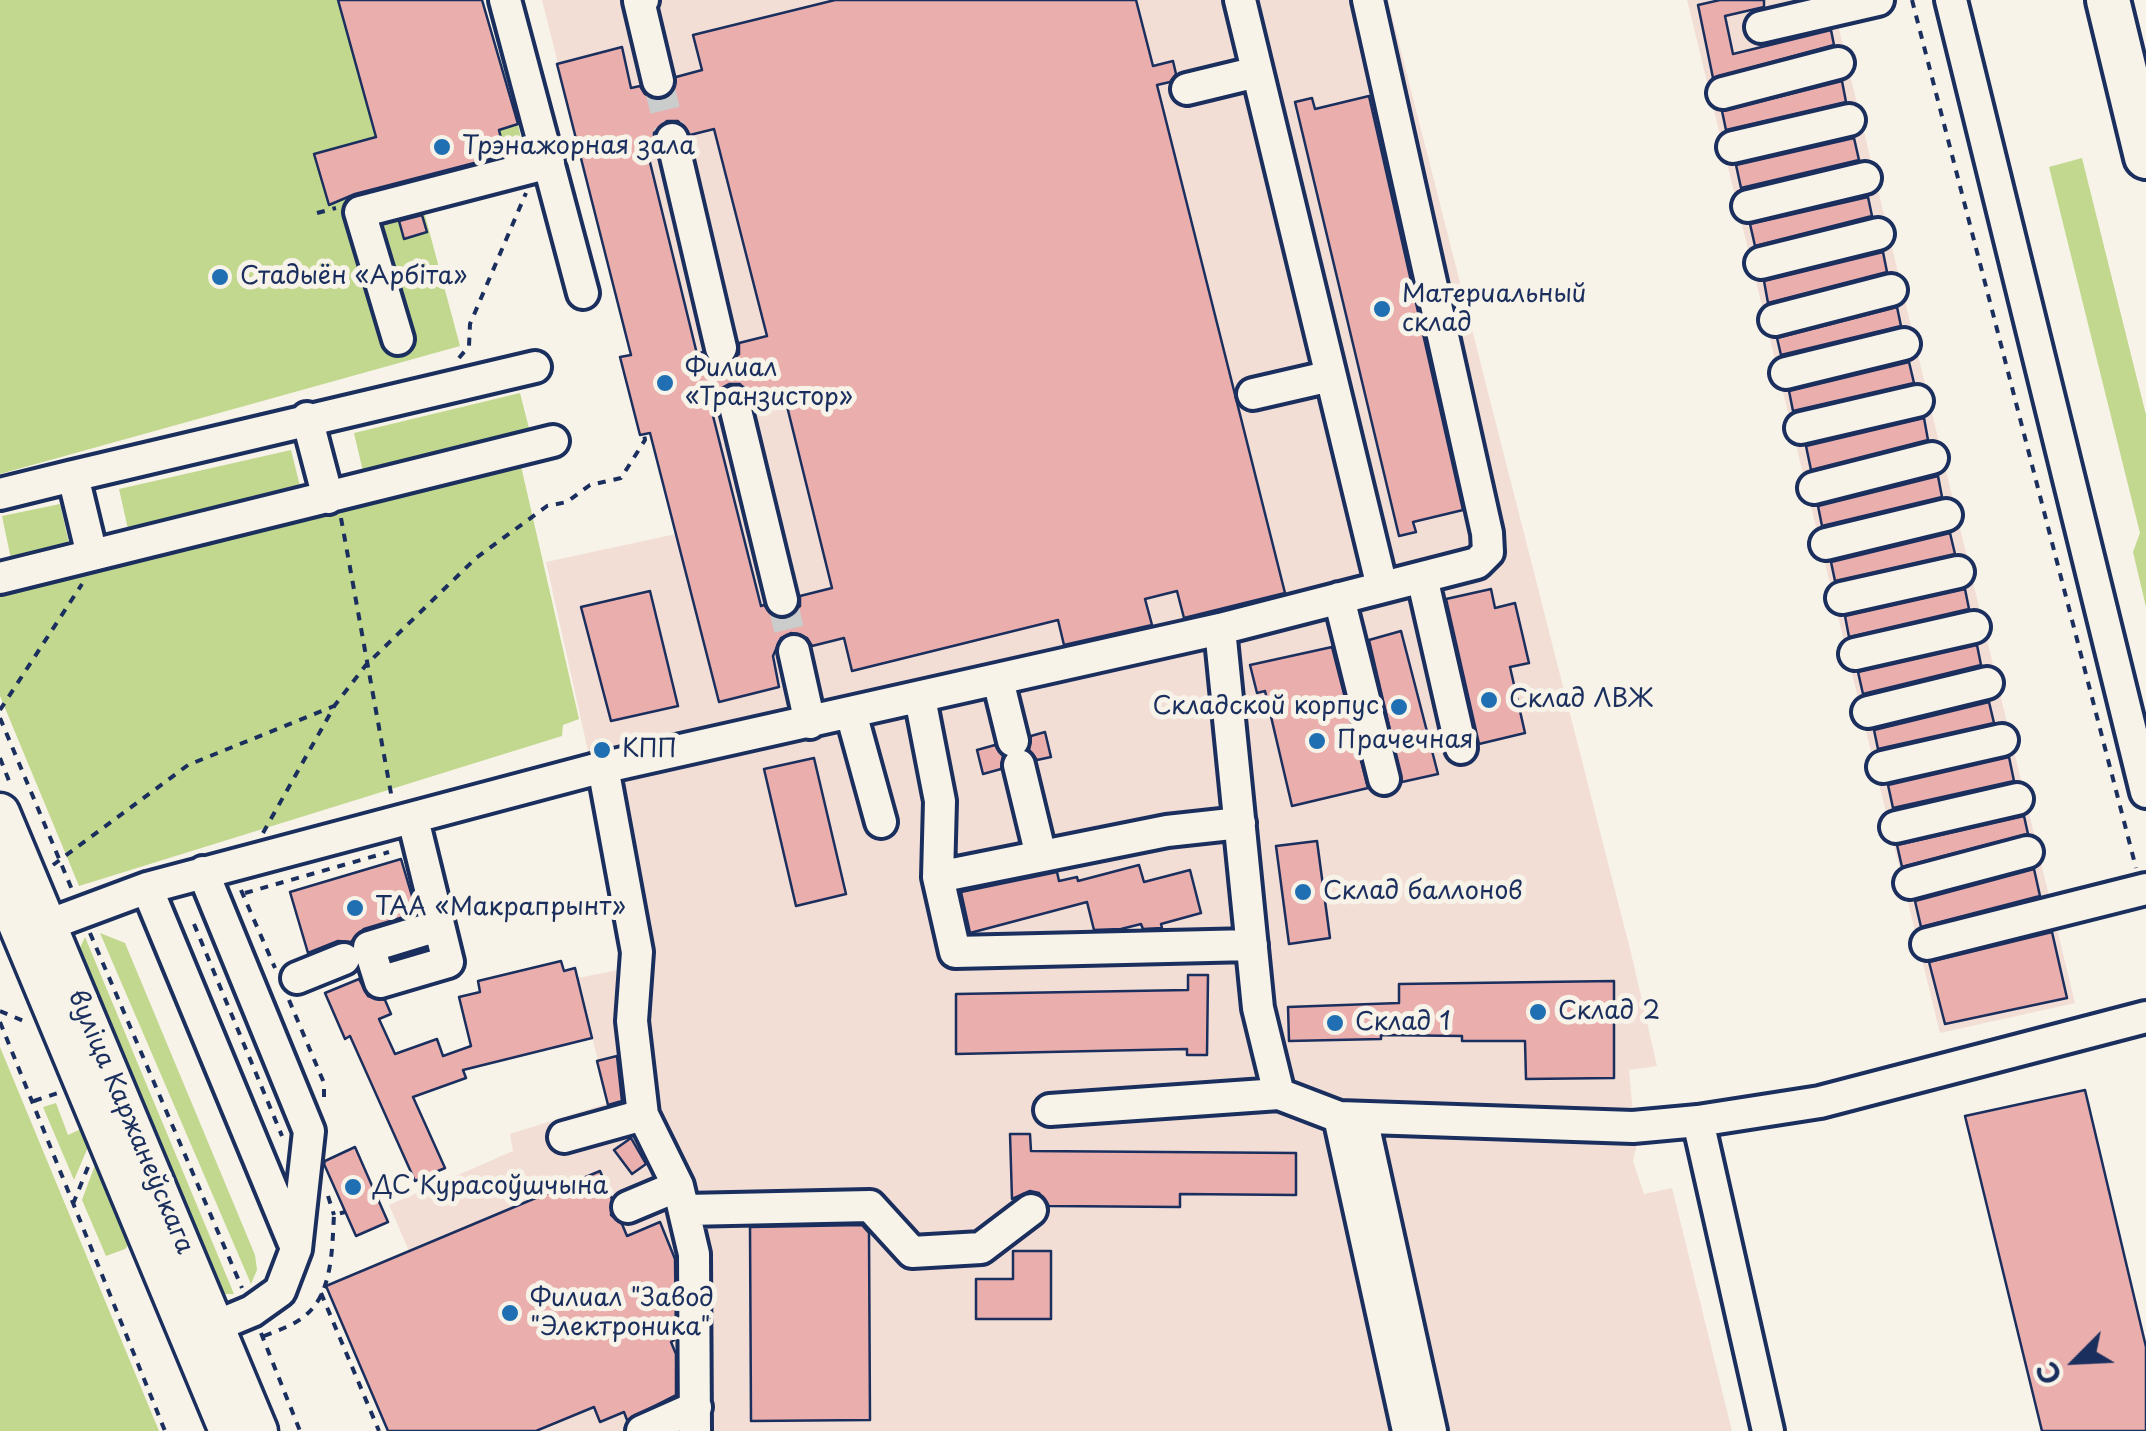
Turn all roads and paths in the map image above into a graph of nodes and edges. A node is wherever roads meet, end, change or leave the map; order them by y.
1 (505, 0) edge
2 (643, 0) edge
3 (1240, 0) edge
4 (1368, 0) edge
5 (1878, 0) edge
6 (1912, 0) edge
7 (1951, 0) edge
8 (2108, 0) edge
9 (1761, 27) dead end
10 (1838, 63) dead end
11 (1257, 72) junction
12 (658, 81) tunnel mouth
13 (1187, 88) dead end
14 (1723, 93) dead end
15 (1849, 120) dead end
16 (672, 139) tunnel mouth
17 (1733, 147) dead end
18 (2146, 157) edge
19 (540, 164) junction
20 (1865, 178) dead end
21 (1748, 206) dead end
22 (1878, 234) dead end
23 (1761, 263) dead end
24 (1891, 290) dead end
25 (582, 293) dead end
26 (1774, 320) dead end
27 (398, 339) dead end
28 (1904, 344) dead end
29 (721, 348) tunnel mouth
30 (535, 367) dead end
31 (1786, 373) dead end
32 (1331, 376) junction
33 (442, 389) junction
34 (1253, 394) dead end
35 (1917, 401) dead end
36 (734, 402) tunnel mouth
37 (307, 418) junction
38 (1801, 428) dead end
39 (644, 434) dead end
40 (552, 441) dead end
41 (1932, 458) dead end
42 (73, 476) junction
43 (1814, 488) dead end
44 (0, 494) edge
45 (333, 497) junction
46 (1946, 515) dead end
47 (1826, 544) dead end
48 (98, 553) junction
49 (1958, 572) dead end
50 (1422, 577) junction
51 (0, 578) edge
52 (1382, 587) junction
53 (1339, 598) junction
54 (1842, 598) dead end
55 (782, 600) tunnel mouth
56 (1974, 626) dead end
57 (1220, 628) junction
58 (794, 651) tunnel mouth
59 (1855, 654) dead end
60 (366, 665) junction
61 (998, 680) junction
62 (1987, 682) dead end
63 (920, 698) junction
64 (335, 706) junction
65 (0, 710) edge
66 (1868, 712) dead end
67 (850, 714) junction
68 (0, 718) edge
69 (810, 722) junction
70 (2002, 740) dead end
71 (11, 746) junction
72 (1460, 748) dead end
73 (0, 751) edge
74 (1883, 766) dead end
75 (603, 767) junction
76 (1384, 779) dead end
77 (2146, 792) edge
78 (2017, 799) dead end
79 (0, 814) edge
80 (880, 822) dead end
81 (1240, 823) junction
82 (1896, 826) dead end
83 (409, 829) junction
84 (2027, 852) dead end
85 (1041, 856) junction
86 (60, 861) junction
87 (354, 862) junction
88 (202, 872) junction
89 (357, 872) dead end
90 (938, 877) junction
91 (244, 878) junction
92 (0, 881) edge
93 (1910, 883) dead end
94 (147, 888) junction
95 (2144, 889) edge
96 (50, 923) junction
97 (194, 924) dead end
98 (438, 926) dead end
99 (1927, 944) dead end
100 (1252, 946) junction
101 (344, 959) dead end
102 (297, 978) dead end
103 (0, 1011) edge
104 (2146, 1016) edge
105 (0, 1022) edge
106 (31, 1024) dead end
107 (70, 1089) dead end
108 (1279, 1094) junction
109 (34, 1101) junction
110 (1050, 1110) dead end
111 (642, 1116) junction
112 (1350, 1117) junction
113 (1698, 1121) junction
114 (564, 1137) dead end
115 (284, 1141) dead end
116 (88, 1168) dead end
117 (682, 1198) junction
118 (73, 1204) junction
119 (628, 1208) dead end
120 (1031, 1210) dead end
121 (346, 1212) dead end
122 (296, 1248) junction
123 (321, 1293) junction
124 (257, 1324) junction
125 (202, 1332) junction
126 (696, 1419) edge
127 (165, 1431) edge
128 (229, 1431) edge
129 (258, 1431) edge
130 (300, 1431) edge
131 (378, 1431) edge
132 (642, 1431) edge
133 (1408, 1431) edge
134 (1431, 1431) edge
135 (1768, 1431) edge

1 - 19 street
2 - 12 street
3 - 11 street
4 - 50 street
5 - 9 street
6 - 95 path
7 - 77 street
8 - 18 highway
10 - 14 street
11 - 13 street
11 - 32 street
15 - 17 street
16 - 29 street
19 - 25 street
19 - 27 street
19 - 33 path
20 - 21 street
22 - 23 street
24 - 26 street
28 - 31 street
30 - 33 street
32 - 34 street
32 - 52 street
33 - 37 street
35 - 38 street
36 - 55 street
37 - 42 street
37 - 45 street
39 - 60 path
40 - 45 street
41 - 43 street
42 - 44 street
42 - 48 street
45 - 48 street
45 - 60 path
46 - 47 street
48 - 51 street
48 - 65 path
49 - 54 street
50 - 52 street
50 - 72 street
52 - 53 street
53 - 57 street
53 - 76 street
56 - 59 street
57 - 61 street
57 - 81 street
58 - 69 street
60 - 64 path
60 - 83 path
61 - 63 street
61 - 85 street
62 - 66 street
63 - 67 street
63 - 90 street
64 - 86 path
64 - 91 path
67 - 69 street
67 - 80 street
68 - 71 path
69 - 75 street
70 - 74 street
71 - 73 path
71 - 86 path
75 - 83 street
75 - 111 street
78 - 82 street
79 - 96 main road, вуліца Каржанеўскага
81 - 85 street
81 - 100 street
83 - 87 path
83 - 91 street
83 - 98 street
84 - 93 street
85 - 90 street
86 - 96 path
87 - 89 path
87 - 91 path
88 - 91 street
88 - 94 street
88 - 122 street
90 - 100 street
92 - 96 main road, вуліца Каржанеўскага
94 - 96 street
94 - 122 street
95 - 99 street
96 - 124 path
96 - 125 main road, вуліца Каржанеўскага
97 - 115 path
100 - 108 street
101 - 102 street
103 - 106 path
104 - 113 street
105 - 109 path
107 - 109 path
108 - 110 street
108 - 112 street
109 - 118 path
111 - 114 street
111 - 117 street
112 - 113 street
112 - 133 street
112 - 134 street
113 - 135 street
116 - 118 path
117 - 119 street
117 - 120 street
117 - 126 street
118 - 127 path
121 - 123 path
122 - 124 street
123 - 124 path
123 - 131 path
124 - 125 street
124 - 130 path
125 - 128 main road, вуліца Каржанеўскага
125 - 129 main road, вуліца Каржанеўскага
126 - 132 street

